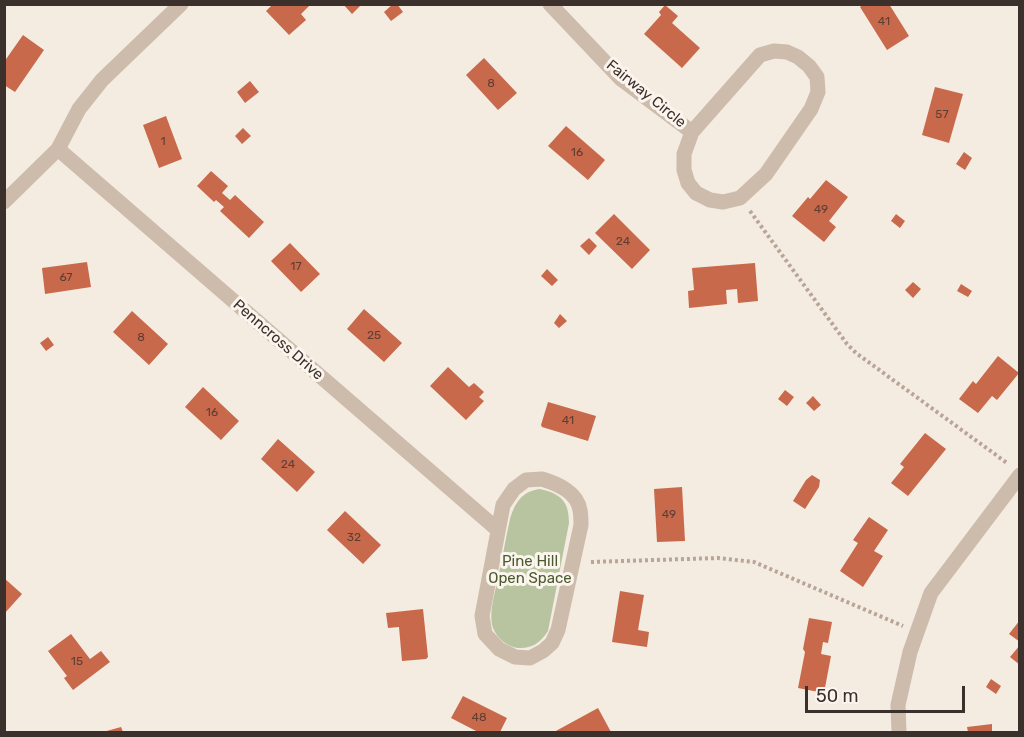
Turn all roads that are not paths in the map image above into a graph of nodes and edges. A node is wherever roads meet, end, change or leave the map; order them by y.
1 (181, 4) edge
2 (550, 4) edge
3 (692, 132) junction
4 (58, 149) junction
5 (4, 202) edge
6 (1015, 470) edge
7 (498, 530) junction
8 (899, 732) edge

1 - 4 street
2 - 3 street, Fairway Circle
3 - 3 street, Fairway Circle
4 - 5 street
4 - 7 street, Penncross Drive
6 - 8 street
7 - 7 street

